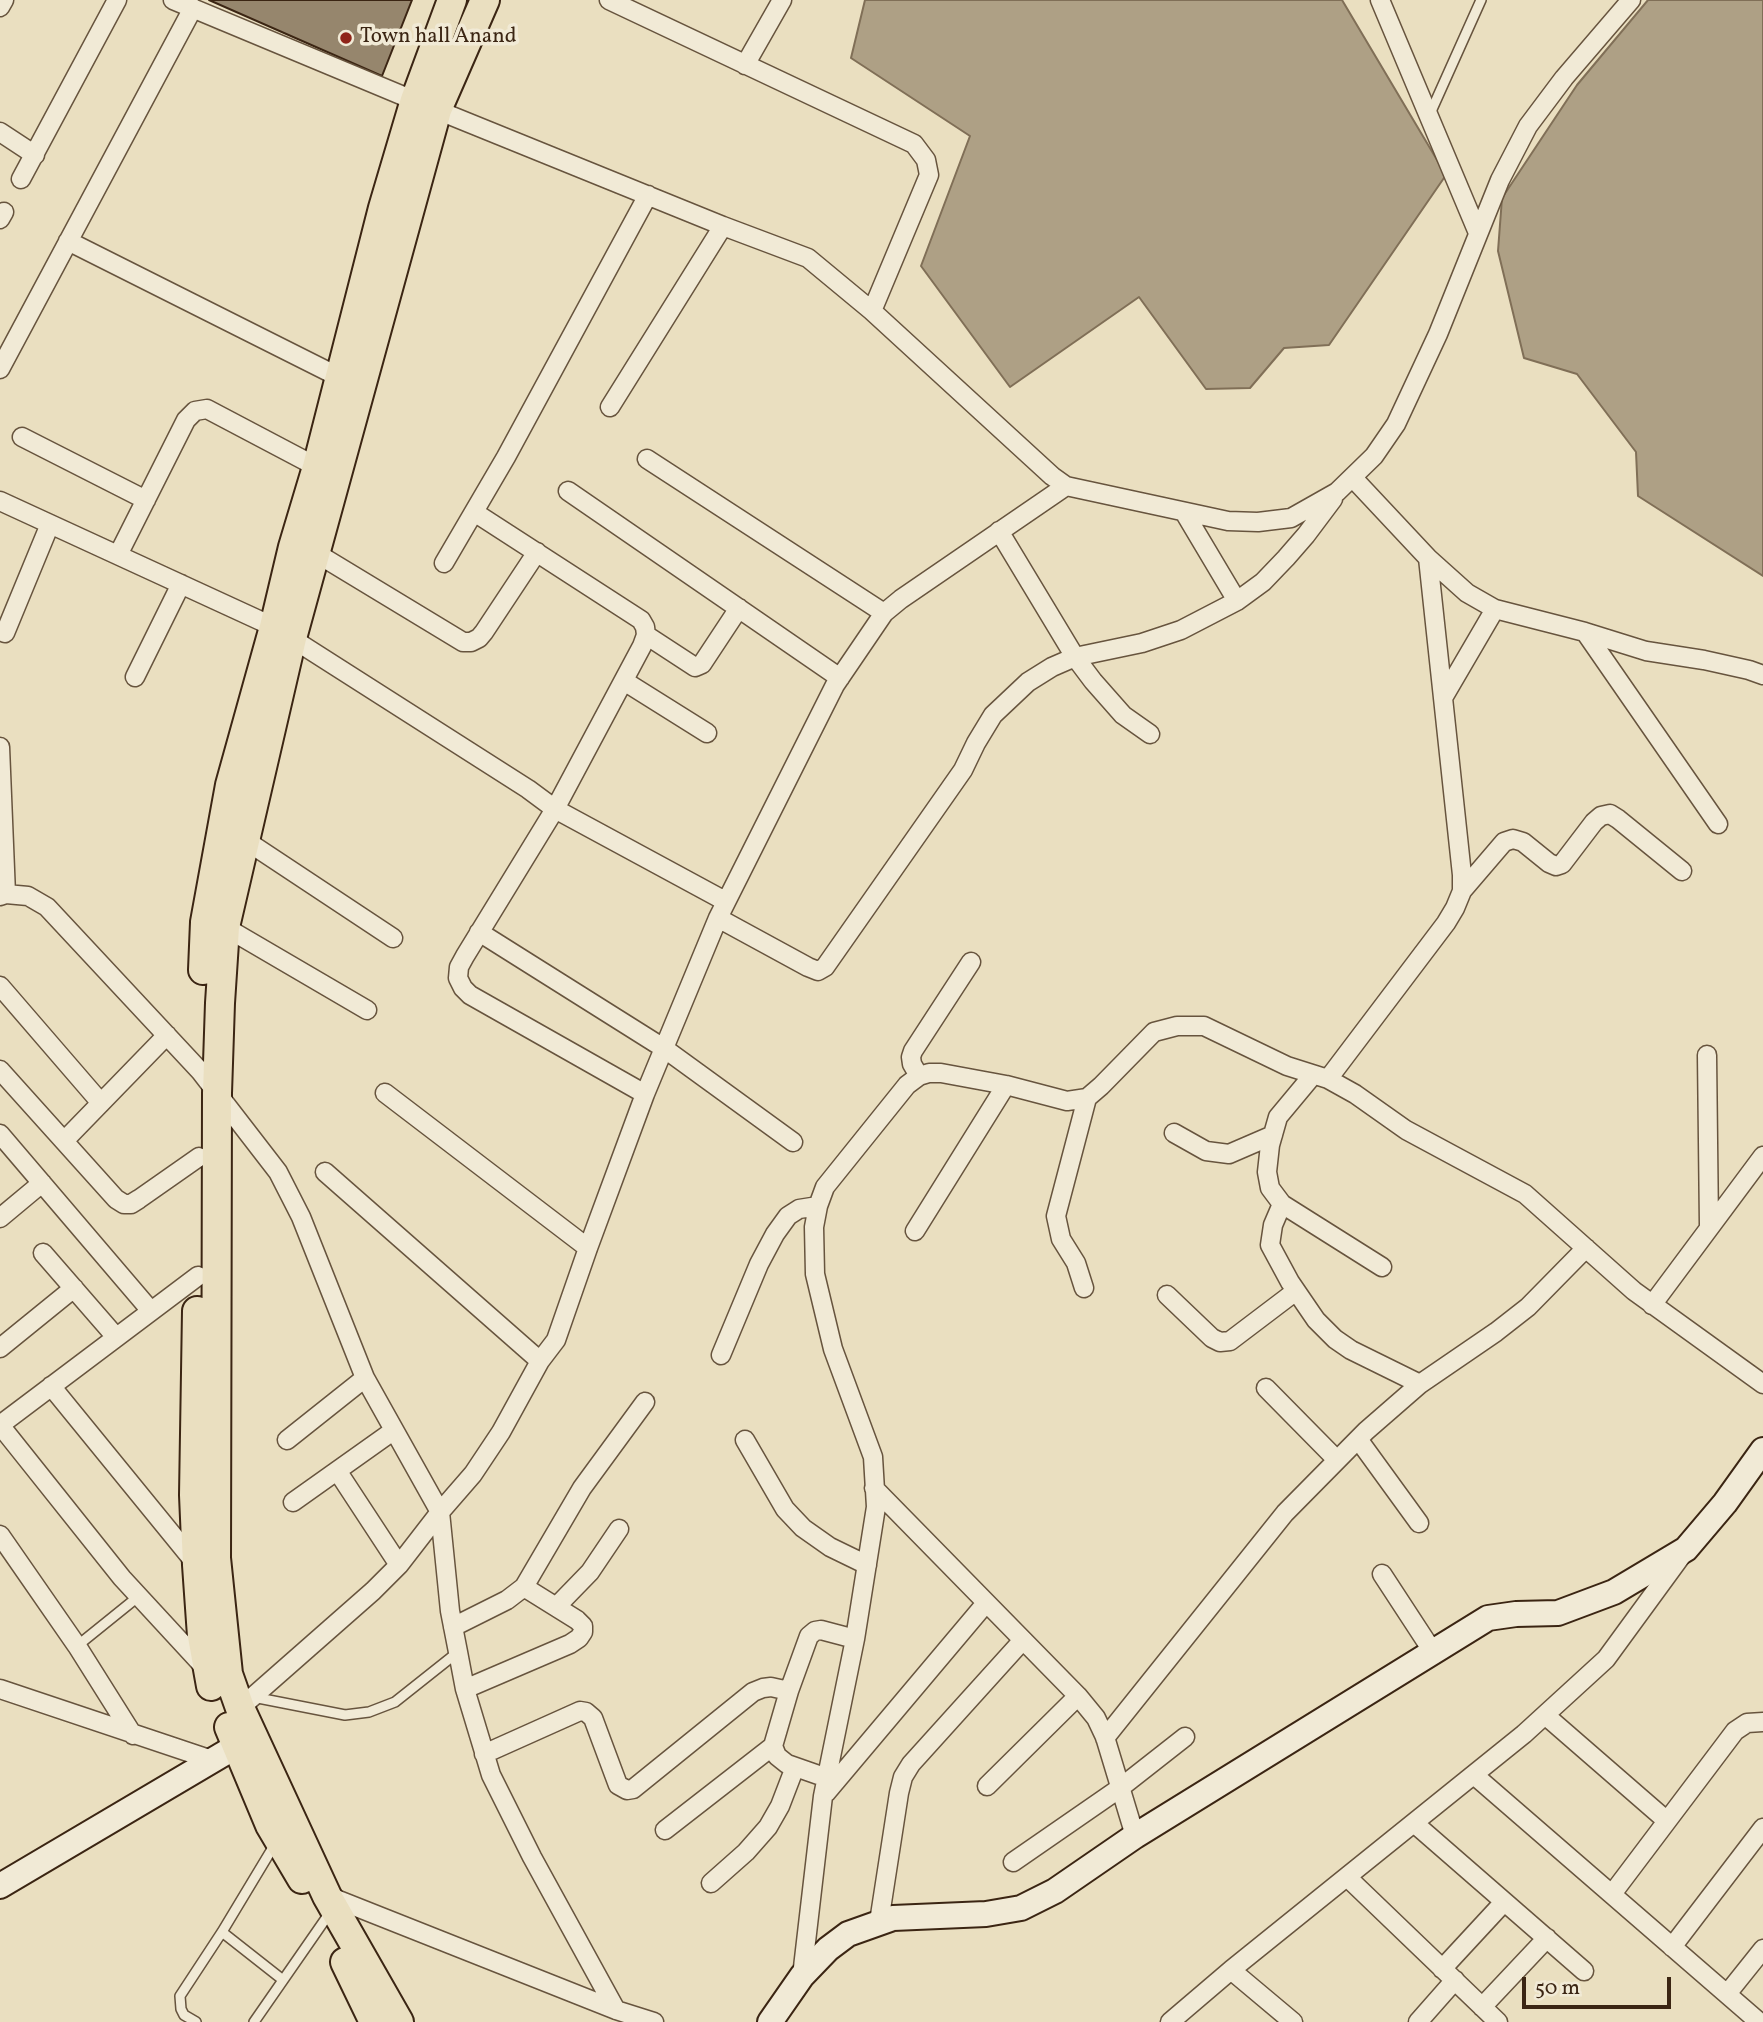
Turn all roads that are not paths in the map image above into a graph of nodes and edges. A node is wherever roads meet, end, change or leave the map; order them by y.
1 (4, 0) edge
2 (117, 0) edge
3 (173, 0) edge
4 (452, 0) edge
5 (485, 0) edge
6 (610, 0) edge
7 (782, 0) edge
8 (1380, 0) edge
9 (1481, 0) edge
10 (1631, 0) edge
11 (0, 7) edge
12 (193, 8) junction
13 (745, 65) junction
14 (426, 105) junction
15 (1429, 117) junction
16 (0, 132) edge
17 (35, 155) junction
18 (21, 180) dead end
19 (648, 195) junction
20 (723, 226) junction
21 (1478, 233) junction
22 (68, 241) junction
23 (872, 311) junction
24 (0, 369) edge
25 (339, 377) junction
26 (610, 407) dead end
27 (22, 437) dead end
28 (647, 459) dead end
29 (317, 467) junction
30 (1353, 478) junction
31 (1066, 486) junction
32 (568, 491) dead end
33 (1337, 492) junction
34 (146, 500) junction
35 (0, 501) edge
36 (474, 512) junction
37 (1184, 512) junction
38 (50, 524) junction
39 (999, 531) junction
40 (537, 552) junction
41 (316, 553) junction
42 (118, 555) junction
43 (1427, 558) junction
44 (444, 563) dead end
45 (181, 584) junction
46 (1237, 601) junction
47 (739, 608) junction
48 (1495, 609) junction
49 (884, 613) junction
50 (283, 632) junction
51 (1585, 632) junction
52 (5, 633) dead end
53 (646, 635) junction
54 (1075, 657) junction
55 (1763, 675) edge
56 (135, 677) dead end
57 (840, 678) junction
58 (624, 681) junction
59 (1443, 698) junction
60 (707, 733) dead end
61 (1150, 734) dead end
62 (0, 747) edge
63 (555, 809) junction
64 (1718, 824) dead end
65 (245, 840) junction
66 (1682, 871) dead end
67 (1462, 891) junction
68 (3, 895) edge
69 (721, 909) junction
70 (225, 927) junction
71 (479, 932) junction
72 (393, 938) dead end
73 (971, 962) dead end
74 (0, 986) edge
75 (367, 1010) dead end
76 (167, 1035) junction
77 (665, 1049) junction
78 (1707, 1055) dead end
79 (0, 1070) edge
80 (919, 1076) junction
81 (1321, 1077) junction
82 (209, 1082) junction
83 (1006, 1084) junction
84 (385, 1093) dead end
85 (645, 1094) junction
86 (1087, 1098) junction
87 (101, 1103) junction
88 (1174, 1133) dead end
89 (0, 1134) edge
90 (1273, 1135) junction
91 (64, 1141) junction
92 (793, 1142) dead end
93 (200, 1157) junction
94 (1762, 1158) edge
95 (325, 1172) dead end
96 (42, 1183) junction
97 (1282, 1204) junction
98 (818, 1206) junction
99 (0, 1218) edge
100 (1709, 1226) junction
101 (915, 1231) dead end
102 (587, 1248) junction
103 (1586, 1248) junction
104 (43, 1253) dead end
105 (1382, 1267) dead end
106 (198, 1276) junction
107 (74, 1288) junction
108 (1084, 1288) dead end
109 (1296, 1291) junction
110 (1167, 1295) dead end
111 (1652, 1305) junction
112 (152, 1311) junction
113 (116, 1337) junction
114 (0, 1348) edge
115 (721, 1355) dead end
116 (540, 1361) junction
117 (365, 1378) junction
118 (1420, 1384) junction
119 (1763, 1384) edge
120 (51, 1386) junction
121 (1266, 1388) dead end
122 (645, 1402) dead end
123 (0, 1425) edge
124 (393, 1431) junction
125 (1358, 1439) junction
126 (288, 1440) dead end
127 (745, 1440) dead end
128 (1763, 1450) edge
129 (1337, 1460) junction
130 (338, 1472) junction
131 (874, 1488) junction
132 (293, 1503) dead end
133 (440, 1512) junction
134 (1419, 1523) dead end
135 (619, 1529) dead end
136 (0, 1535) edge
137 (1686, 1549) junction
138 (197, 1565) junction
139 (399, 1565) junction
140 (867, 1566) junction
141 (1382, 1574) dead end
142 (524, 1587) junction
143 (139, 1596) junction
144 (986, 1602) junction
145 (556, 1607) junction
146 (453, 1627) junction
147 (855, 1639) junction
148 (1023, 1640) junction
149 (77, 1646) junction
150 (458, 1652) junction
151 (1433, 1652) junction
152 (209, 1671) junction
153 (0, 1689) edge
154 (465, 1689) junction
155 (789, 1691) junction
156 (1079, 1696) junction
157 (246, 1702) junction
158 (1545, 1715) junction
159 (1763, 1722) edge
160 (133, 1735) junction
161 (1185, 1737) dead end
162 (1105, 1738) junction
163 (245, 1741) junction
164 (773, 1746) junction
165 (484, 1754) junction
166 (212, 1760) junction
167 (795, 1767) junction
168 (1474, 1775) junction
169 (987, 1786) dead end
170 (825, 1787) junction
171 (1120, 1788) junction
172 (1667, 1821) junction
173 (1413, 1823) junction
174 (1763, 1828) edge
175 (285, 1829) junction
176 (665, 1830) dead end
177 (1135, 1836) junction
178 (1013, 1862) dead end
179 (1347, 1877) junction
180 (711, 1883) dead end
181 (0, 1886) edge
182 (1612, 1894) junction
183 (1504, 1902) junction
184 (323, 1903) junction
185 (879, 1922) junction
186 (222, 1932) junction
187 (1547, 1938) junction
188 (1672, 1947) junction
189 (1763, 1949) edge
190 (1231, 1970) junction
191 (1584, 1971) dead end
192 (1449, 1975) junction
193 (802, 1976) junction
194 (283, 1980) junction
195 (1727, 1994) junction
196 (1482, 2007) junction
197 (616, 2010) junction
198 (368, 2016) edge
199 (196, 2022) edge
200 (254, 2022) edge
201 (399, 2022) edge
202 (654, 2022) edge
203 (770, 2022) edge
204 (1170, 2022) edge
205 (1293, 2022) edge
206 (1418, 2022) edge
207 (1498, 2022) edge
208 (1759, 2022) edge

1 - 11 street
2 - 17 street
3 - 12 street
4 - 14 main road
5 - 14 main road
6 - 13 street
7 - 13 street
8 - 15 street
9 - 15 lane
10 - 21 street
12 - 14 street
12 - 22 street
13 - 23 street
14 - 19 street
14 - 25 main road
14 - 41 main road
15 - 21 street
16 - 17 street
17 - 18 street
19 - 20 street
19 - 36 street
20 - 23 street
20 - 26 street
21 - 30 street
22 - 24 street
22 - 25 street
23 - 31 street
25 - 29 main road
27 - 34 street
28 - 49 street
29 - 34 street
29 - 50 main road
30 - 33 street
30 - 43 street
31 - 37 street
31 - 39 street
32 - 47 street
33 - 37 street
33 - 46 street
34 - 42 street
35 - 38 street
36 - 40 street
36 - 44 street
37 - 46 street
38 - 42 street
38 - 52 street
39 - 49 street
39 - 54 street
40 - 41 street
40 - 53 street
41 - 50 main road
42 - 45 street
43 - 48 street
43 - 59 street
45 - 50 street
45 - 56 street
46 - 54 street
47 - 53 street
47 - 57 street
48 - 51 street
48 - 59 street
49 - 57 street
50 - 63 street
50 - 65 main road
50 - 82 main road
51 - 55 street
51 - 64 street
53 - 58 street
54 - 61 street
54 - 69 street
57 - 69 street
58 - 60 street
58 - 63 street
59 - 67 street
62 - 68 street
63 - 69 street
63 - 71 street
65 - 70 main road
65 - 72 street
66 - 67 street
67 - 81 street
68 - 76 street
69 - 77 street
70 - 75 street
70 - 82 main road
71 - 77 street
71 - 85 street
73 - 80 street
74 - 87 street
76 - 82 street
76 - 87 street
77 - 85 street
77 - 92 street
78 - 100 street
79 - 91 street
80 - 83 street
80 - 98 street
81 - 86 street
81 - 90 street
81 - 103 street
82 - 93 main road
82 - 117 street
82 - 157 main road
83 - 86 street
83 - 101 street
84 - 102 street
85 - 102 street
86 - 108 street
87 - 91 street
88 - 90 street
89 - 96 street
90 - 97 street
91 - 93 street
93 - 106 main road
94 - 100 street
95 - 116 street
96 - 99 street
96 - 112 street
97 - 105 street
97 - 109 street
98 - 115 street
98 - 131 street
100 - 111 street
102 - 116 street
103 - 111 street
103 - 118 street
104 - 107 street
106 - 112 street
106 - 138 main road
107 - 113 street
107 - 114 street
109 - 110 street
109 - 118 street
111 - 119 street
112 - 113 street
113 - 120 street
116 - 133 street
117 - 124 street
117 - 126 street
118 - 125 street
120 - 123 street
120 - 138 street
121 - 129 street
122 - 142 street
123 - 143 street
124 - 130 street
124 - 133 street
125 - 129 street
125 - 134 street
127 - 140 street
128 - 137 street
129 - 162 street
130 - 132 street
130 - 139 street
131 - 140 street
131 - 144 street
133 - 139 street
133 - 146 street
135 - 145 street
136 - 149 street
137 - 151 street
137 - 158 street
138 - 152 main road
139 - 157 street
140 - 147 street
141 - 151 street
142 - 145 street
142 - 146 street
143 - 149 lane
143 - 152 street
144 - 148 street
144 - 170 street
145 - 154 street
146 - 150 street
147 - 155 street
147 - 170 street
148 - 156 street
148 - 185 street
149 - 160 street
150 - 154 street
150 - 157 lane
151 - 177 street
152 - 163 main road
153 - 160 street
154 - 165 street
155 - 164 street
155 - 165 street
156 - 162 street
156 - 169 street
157 - 163 main road
158 - 168 street
158 - 172 street
159 - 172 street
160 - 166 street
161 - 171 street
162 - 171 street
163 - 166 street
163 - 175 main road
164 - 167 street
164 - 176 street
165 - 197 street
166 - 181 street
167 - 170 street
167 - 180 street
168 - 173 street
168 - 182 street
170 - 193 street
171 - 177 street
171 - 178 street
172 - 182 street
173 - 179 street
173 - 183 street
174 - 188 street
175 - 184 main road
175 - 186 lane
177 - 185 street
179 - 190 street
179 - 192 street
182 - 188 street
183 - 187 street
183 - 192 street
184 - 194 lane
184 - 197 street
184 - 198 main road
184 - 201 main road
185 - 193 street
186 - 194 lane
186 - 199 lane
187 - 191 street
187 - 196 street
188 - 195 street
189 - 195 street
190 - 204 street
190 - 205 street
192 - 196 street
192 - 206 street
193 - 203 street
194 - 200 lane
195 - 208 street
196 - 207 street
197 - 202 street

